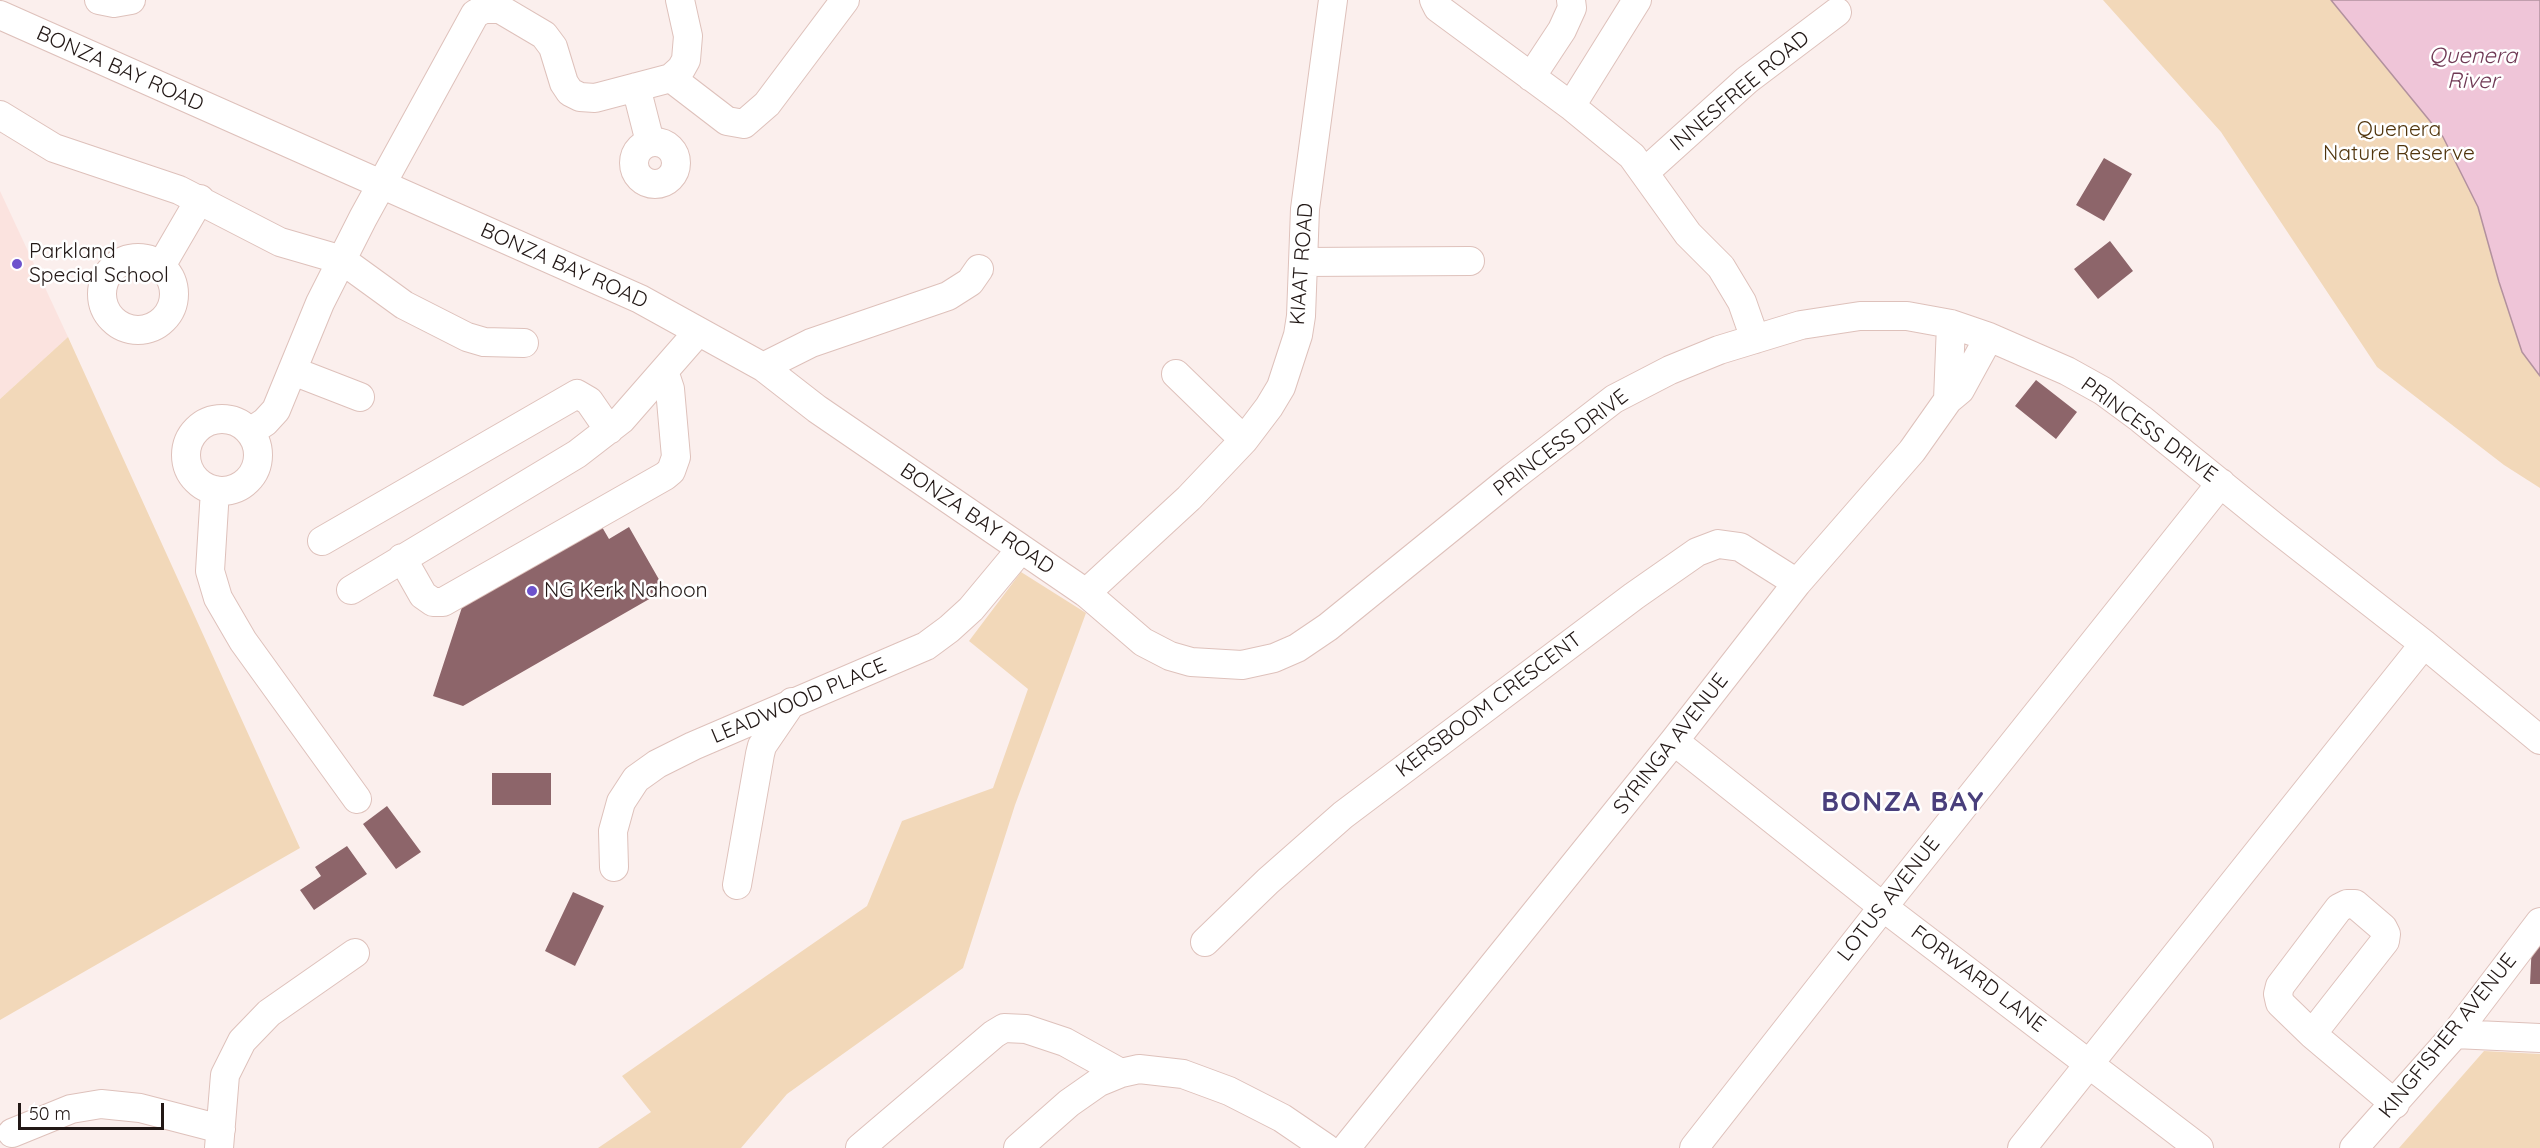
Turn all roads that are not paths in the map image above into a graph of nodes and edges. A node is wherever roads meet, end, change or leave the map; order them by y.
1 (99, 0) edge
2 (131, 0) edge
3 (680, 0) edge
4 (844, 0) edge
5 (1333, 0) edge
6 (1434, 0) edge
7 (1571, 0) edge
8 (1637, 0) edge
9 (1837, 12) dead end
10 (0, 15) edge
11 (1531, 77) junction
12 (671, 78) junction
13 (636, 87) junction
14 (1571, 106) junction
15 (0, 115) edge
16 (650, 142) dead end
17 (1645, 172) junction
18 (380, 184) junction
19 (200, 199) junction
20 (342, 260) junction
21 (1470, 261) dead end
22 (1304, 262) junction
23 (161, 266) dead end
24 (979, 269) dead end
25 (1951, 324) junction
26 (698, 332) junction
27 (1989, 337) junction
28 (1755, 339) junction
29 (524, 344) dead end
30 (763, 367) junction
31 (293, 370) junction
32 (664, 370) junction
33 (1176, 374) dead end
34 (360, 397) dead end
35 (1947, 399) junction
36 (609, 430) junction
37 (250, 432) junction
38 (1244, 440) junction
39 (2221, 483) junction
40 (215, 490) junction
41 (321, 541) dead end
42 (1021, 549) junction
43 (402, 558) junction
44 (1797, 583) junction
45 (351, 590) dead end
46 (1086, 593) junction
47 (2424, 644) junction
48 (792, 702) junction
49 (2540, 740) edge
50 (1674, 741) junction
51 (357, 800) dead end
52 (614, 867) dead end
53 (737, 885) dead end
54 (1883, 907) junction
55 (2540, 922) edge
56 (1205, 942) dead end
57 (355, 953) dead end
58 (2312, 1034) dead end
59 (2455, 1034) junction
60 (2540, 1038) edge
61 (2088, 1063) junction
62 (1121, 1073) junction
63 (2395, 1104) junction
64 (12, 1133) dead end
65 (220, 1139) edge
66 (860, 1148) edge
67 (1018, 1148) edge
68 (1326, 1148) edge
69 (1346, 1148) edge
70 (1694, 1148) edge
71 (2022, 1148) edge
72 (2199, 1148) edge
73 (2354, 1148) edge

1 - 2 street
3 - 12 street
4 - 12 street
5 - 22 street, KIAAT ROAD
6 - 11 street
7 - 11 street
8 - 14 street
9 - 17 street, INNESFREE ROAD
10 - 18 street, BONZA BAY ROAD
11 - 14 street
12 - 13 street
13 - 16 street
13 - 18 street
14 - 17 street
15 - 19 street
17 - 28 street
18 - 20 street
18 - 26 street, BONZA BAY ROAD
19 - 20 street
19 - 23 street
20 - 29 street
20 - 31 street
21 - 22 street
22 - 38 street, KIAAT ROAD
24 - 30 street
25 - 27 street, PRINCESS DRIVE
25 - 28 street, PRINCESS DRIVE
25 - 35 street
26 - 30 street, BONZA BAY ROAD
26 - 32 street
27 - 35 street, SYRINGA AVENUE
27 - 39 street, PRINCESS DRIVE
28 - 46 street, PRINCESS DRIVE
30 - 42 street, BONZA BAY ROAD
31 - 34 street
31 - 37 street
32 - 36 street
32 - 43 street
33 - 38 street
35 - 44 street, SYRINGA AVENUE
36 - 41 street
36 - 43 street
37 - 40 street
37 - 40 street
38 - 46 street, KIAAT ROAD
39 - 47 street, PRINCESS DRIVE
39 - 54 street, LOTUS AVENUE
40 - 51 street
42 - 46 street, BONZA BAY ROAD
42 - 48 street, LEADWOOD PLACE
43 - 45 street
44 - 50 street, SYRINGA AVENUE
44 - 56 street, KERSBOOM CRESCENT
47 - 49 street, PRINCESS DRIVE
47 - 61 street
48 - 52 street, LEADWOOD PLACE
48 - 53 street
50 - 54 street, FORWARD LANE
50 - 69 street, SYRINGA AVENUE
54 - 61 street, FORWARD LANE
54 - 70 street, LOTUS AVENUE
55 - 59 street, KINGFISHER AVENUE
57 - 65 street
58 - 63 street
59 - 60 street
59 - 63 street, KINGFISHER AVENUE
61 - 71 street
61 - 72 street, FORWARD LANE
62 - 66 street
62 - 67 street
62 - 68 street
63 - 73 street, KINGFISHER AVENUE
64 - 65 street

